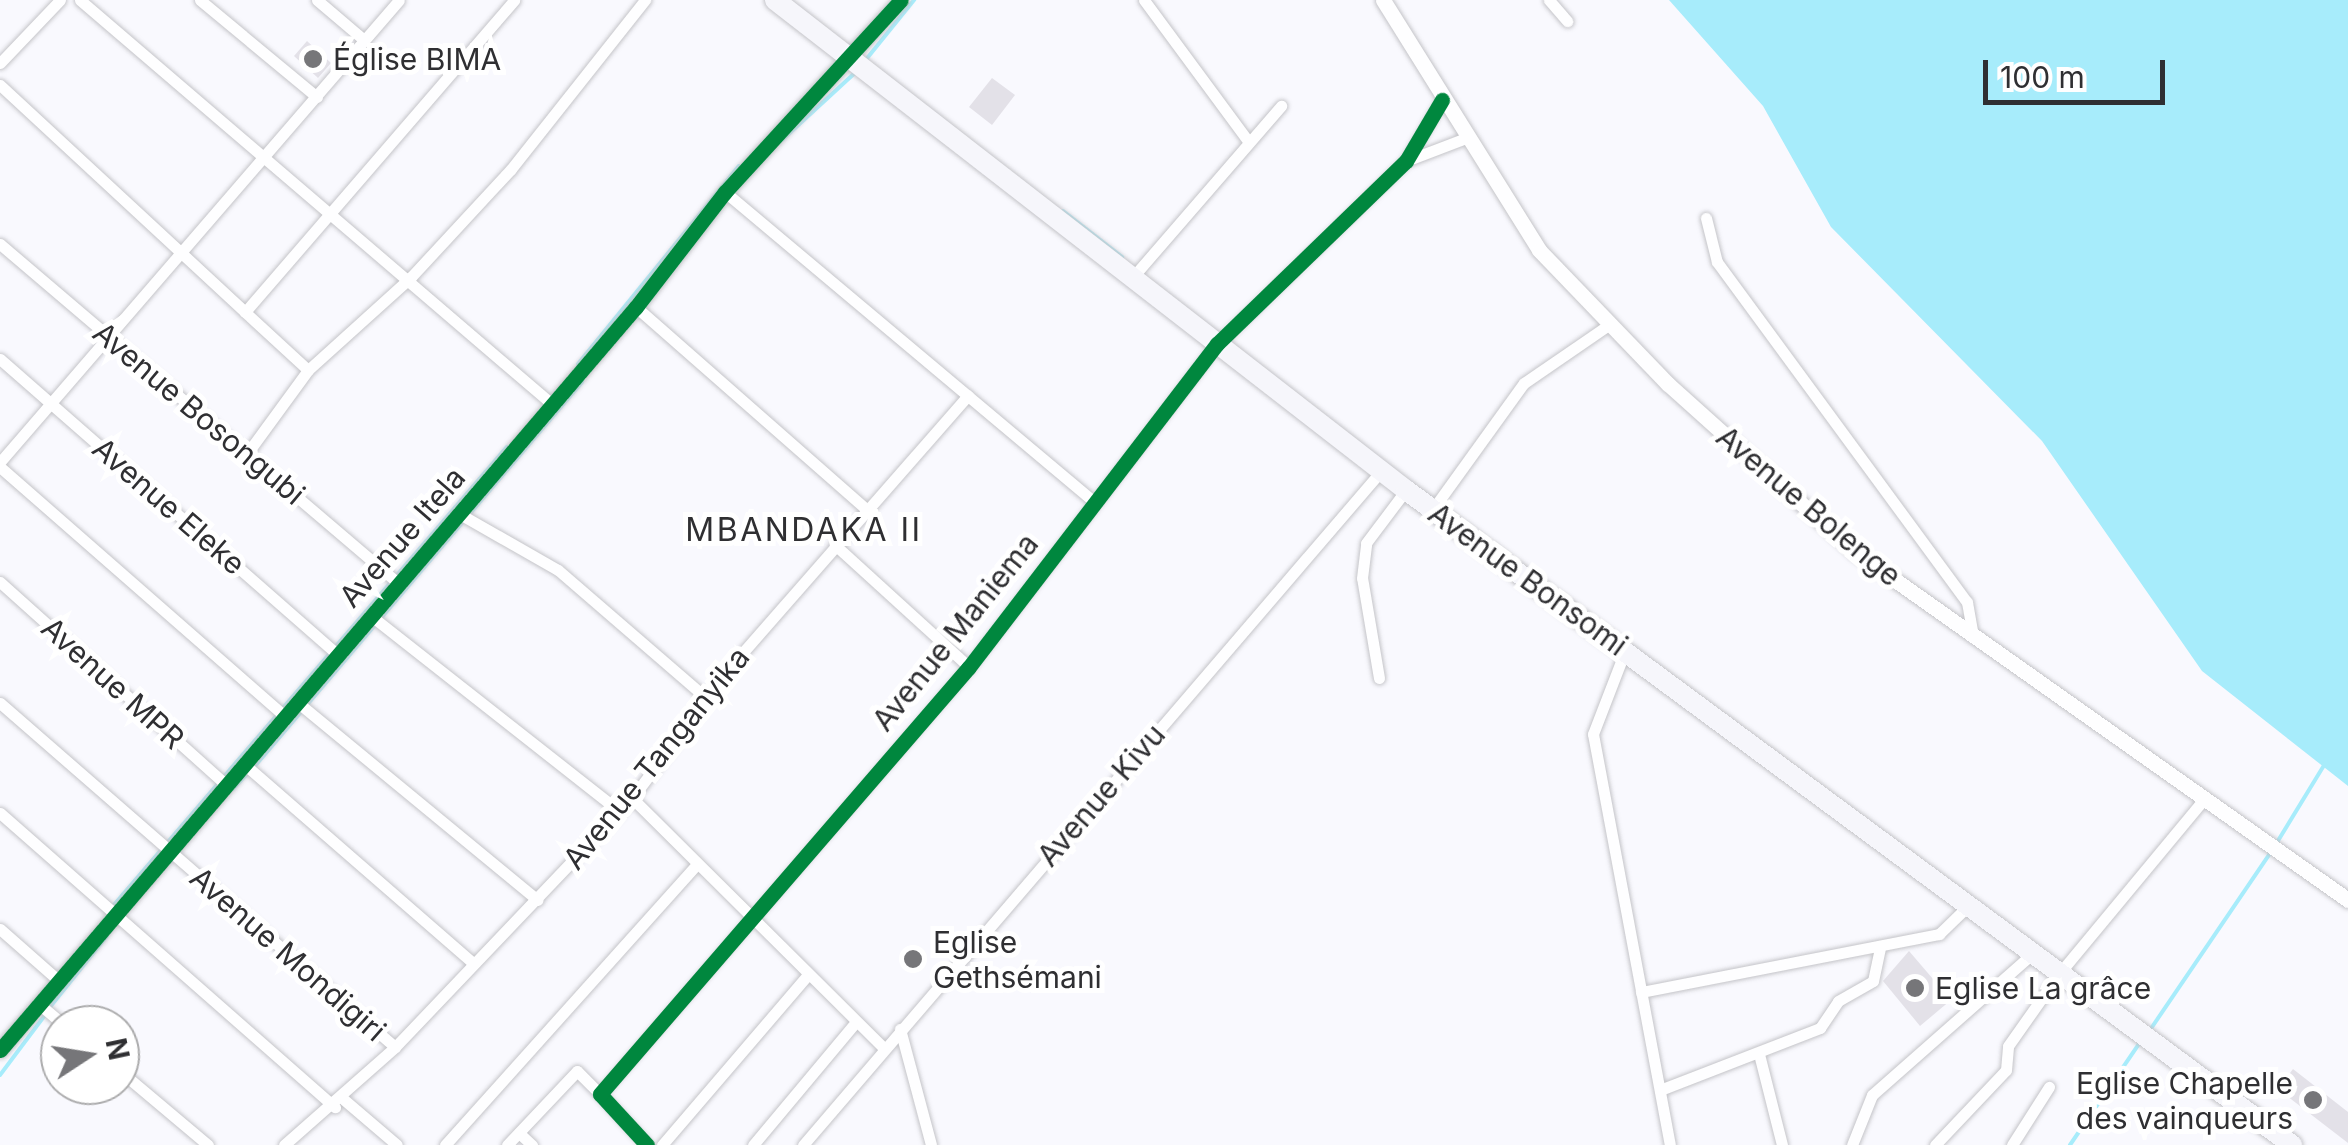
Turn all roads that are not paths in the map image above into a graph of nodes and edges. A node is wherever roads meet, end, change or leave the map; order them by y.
1 (60, 0) edge
2 (80, 0) edge
3 (200, 0) edge
4 (317, 0) edge
5 (399, 0) edge
6 (514, 0) edge
7 (644, 0) edge
8 (775, 0) edge
9 (901, 0) edge
10 (1144, 0) edge
11 (1383, 0) edge
12 (1549, 0) edge
13 (1567, 20) dead end
14 (364, 40) junction
15 (847, 62) junction
16 (0, 64) edge
17 (0, 85) edge
18 (317, 98) junction
19 (1442, 100) junction
20 (1281, 106) dead end
21 (1466, 138) junction
22 (1248, 142) junction
23 (265, 158) junction
24 (1406, 161) junction
25 (725, 192) junction
26 (332, 216) junction
27 (1706, 218) dead end
28 (0, 244) edge
29 (182, 255) junction
30 (412, 278) junction
31 (1132, 278) junction
32 (636, 307) junction
33 (245, 312) junction
34 (1607, 326) junction
35 (110, 338) junction
36 (1217, 344) junction
37 (0, 359) edge
38 (308, 370) junction
39 (968, 395) junction
40 (53, 404) junction
41 (553, 406) junction
42 (246, 456) junction
43 (0, 464) edge
44 (1382, 470) junction
45 (1406, 490) junction
46 (1094, 501) junction
47 (866, 509) junction
48 (1433, 510) junction
49 (458, 513) junction
50 (835, 545) junction
51 (0, 582) edge
52 (398, 583) junction
53 (370, 615) junction
54 (1973, 638) junction
55 (1626, 651) junction
56 (338, 654) junction
57 (969, 666) junction
58 (1379, 678) dead end
59 (706, 697) junction
60 (296, 701) junction
61 (0, 703) edge
62 (284, 716) junction
63 (243, 763) junction
64 (225, 784) junction
65 (632, 798) junction
66 (2204, 799) junction
67 (620, 812) junction
68 (0, 813) edge
69 (168, 851) junction
70 (697, 864) junction
71 (538, 900) junction
72 (2348, 900) edge
73 (1970, 904) junction
74 (114, 914) junction
75 (748, 916) junction
76 (0, 928) edge
77 (1880, 950) junction
78 (2032, 954) junction
79 (472, 962) junction
80 (808, 976) junction
81 (2058, 976) junction
82 (59, 980) junction
83 (1641, 992) junction
84 (39, 1004) joint
85 (856, 1022) junction
86 (900, 1028) junction
87 (1, 1047) edge
88 (395, 1047) junction
89 (884, 1048) junction
90 (1759, 1054) junction
91 (2049, 1087) dead end
92 (140, 1088) edge
93 (1660, 1090) junction
94 (600, 1094) junction
95 (338, 1103) junction
96 (519, 1133) junction
97 (208, 1145) edge
98 (284, 1145) edge
99 (397, 1145) edge
100 (446, 1145) edge
101 (507, 1145) edge
102 (532, 1145) edge
103 (648, 1145) edge
104 (662, 1145) edge
105 (753, 1145) edge
106 (803, 1145) edge
107 (931, 1145) edge
108 (1670, 1145) edge
109 (1782, 1145) edge
110 (1852, 1145) edge
111 (1936, 1145) edge
112 (2012, 1145) edge
113 (2292, 1145) edge

1 - 16 street
2 - 23 street
3 - 18 street
4 - 14 street
5 - 14 street
6 - 26 street
7 - 30 street
8 - 15 main road, Avenue Bonsomi
9 - 15 street, Avenue Itela
10 - 22 street
11 - 19 street, Avenue Bolenge
12 - 13 street
14 - 18 street
15 - 25 street, Avenue Itela
15 - 31 main road, Avenue Bonsomi
17 - 29 street
18 - 23 street
19 - 21 street, Avenue Bolenge
19 - 24 street
20 - 22 street
21 - 24 street
21 - 34 street, Avenue Bolenge
22 - 31 street
23 - 26 street
23 - 29 street
24 - 36 street, Avenue Maniema
25 - 32 street, Avenue Itela
25 - 39 street
26 - 30 street
26 - 33 street
27 - 54 street
28 - 35 street, Avenue Bosongubi
29 - 33 street
29 - 35 street
30 - 38 street
30 - 41 street
31 - 36 main road, Avenue Bonsomi
32 - 41 street, Avenue Itela
32 - 47 street
33 - 38 street
34 - 48 street
34 - 54 street, Avenue Bolenge
35 - 40 street
35 - 42 street, Avenue Bosongubi
36 - 44 main road, Avenue Bonsomi
36 - 46 street, Avenue Maniema
37 - 40 street, Avenue Eleke
38 - 42 street
39 - 46 street
39 - 47 street, Avenue Tanganyika
40 - 43 street
40 - 56 street, Avenue Eleke
41 - 49 street, Avenue Itela
42 - 52 street, Avenue Bosongubi
43 - 62 street
44 - 45 main road, Avenue Bonsomi
44 - 86 street, Avenue Kivu
45 - 48 main road, Avenue Bonsomi
45 - 58 street
46 - 57 street, Avenue Maniema
47 - 50 street, Avenue Tanganyika
48 - 55 main road, Avenue Bonsomi
49 - 52 street, Avenue Itela
49 - 59 street
50 - 57 street
50 - 59 street, Avenue Tanganyika
51 - 64 street, Avenue MPR
52 - 53 street, Avenue Itela
53 - 56 street, Avenue Itela
53 - 67 street
54 - 66 street, Avenue Bolenge
55 - 73 main road, Avenue Bonsomi
55 - 83 street
56 - 60 street, Avenue Itela
57 - 75 street, Avenue Maniema
59 - 65 street, Avenue Tanganyika
60 - 62 street, Avenue Itela
60 - 71 street
61 - 69 street, Avenue Mondigiri
62 - 63 street, Avenue Itela
63 - 64 street, Avenue Itela
63 - 79 street
64 - 69 street, Avenue Itela
65 - 67 street, Avenue Tanganyika
65 - 70 street
66 - 72 street, Avenue Bolenge
66 - 81 street
67 - 71 street, Avenue Tanganyika
68 - 74 street
69 - 74 street, Avenue Itela
69 - 88 street, Avenue Mondigiri
70 - 75 street
70 - 100 street
71 - 79 street, Avenue Tanganyika
73 - 77 street
73 - 78 main road, Avenue Bonsomi
74 - 82 street, Avenue Itela
74 - 95 street
75 - 80 street
75 - 94 street, Avenue Maniema
76 - 82 street
77 - 83 street
77 - 90 street
78 - 81 main road, Avenue Bonsomi
78 - 110 street
79 - 88 street, Avenue Tanganyika
80 - 85 street
80 - 104 street
81 - 111 street
81 - 113 main road, Avenue Bonsomi
82 - 84 street, Avenue Itela
83 - 93 street
84 - 87 street, Avenue Itela
85 - 89 street
85 - 105 street
86 - 89 street, Avenue Kivu
86 - 107 street
88 - 95 street, Avenue Tanganyika
89 - 106 street, Avenue Kivu
90 - 93 street
90 - 109 street
91 - 112 street
92 - 97 street
93 - 108 street
94 - 96 street
94 - 103 street
95 - 98 street, Avenue Tanganyika
95 - 99 street
96 - 101 street
96 - 102 street

